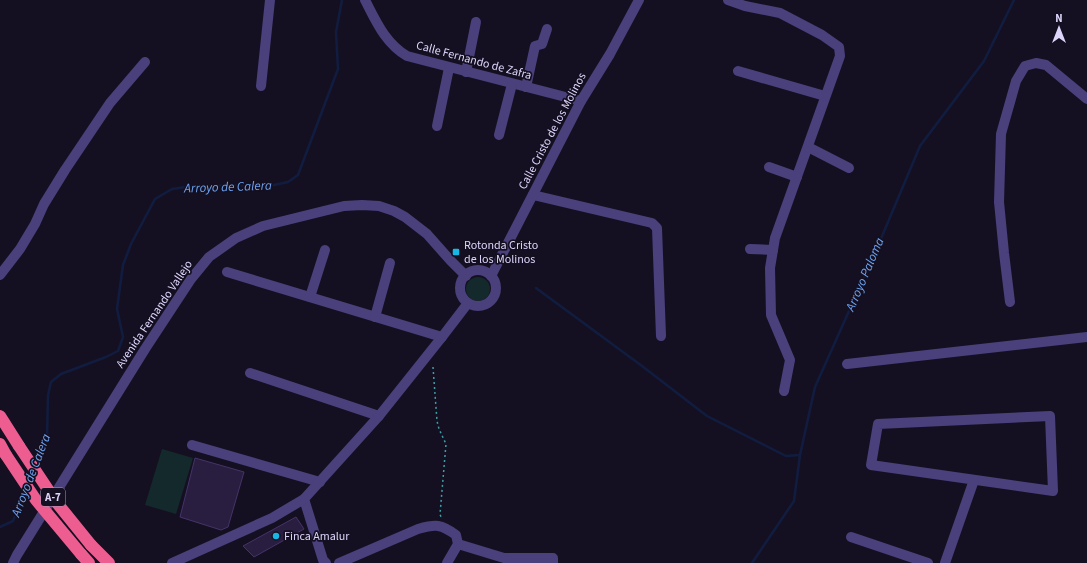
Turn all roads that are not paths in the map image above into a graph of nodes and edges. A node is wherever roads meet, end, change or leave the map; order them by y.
1 (270, 0) edge
2 (365, 0) edge
3 (639, 0) edge
4 (728, 0) edge
5 (476, 22) dead end
6 (547, 28) dead end
7 (145, 62) dead end
8 (449, 68) junction
9 (738, 71) dead end
10 (466, 72) junction
11 (512, 84) junction
12 (261, 86) dead end
13 (526, 87) junction
14 (825, 96) junction
15 (1087, 99) edge
16 (581, 102) junction
17 (437, 126) dead end
18 (499, 134) dead end
19 (808, 147) junction
20 (768, 167) dead end
21 (849, 168) dead end
22 (797, 177) junction
23 (533, 195) junction
24 (750, 249) dead end
25 (325, 250) dead end
26 (773, 250) junction
27 (390, 262) dead end
28 (227, 272) dead end
29 (0, 275) edge
30 (466, 276) junction
31 (491, 276) junction
32 (310, 297) junction
33 (468, 302) junction
34 (1010, 302) dead end
35 (375, 317) junction
36 (661, 336) dead end
37 (442, 337) junction
38 (1087, 337) edge
39 (847, 364) dead end
40 (250, 373) dead end
41 (784, 391) dead end
42 (0, 416) edge
43 (379, 416) junction
44 (0, 444) edge
45 (192, 445) dead end
46 (974, 480) junction
47 (320, 482) junction
48 (304, 499) junction
49 (851, 537) dead end
50 (458, 544) junction
51 (898, 558) edge
52 (15, 559) edge
53 (553, 561) edge
54 (10, 563) edge
55 (89, 563) edge
56 (109, 563) edge
57 (172, 563) edge
58 (326, 563) edge
59 (339, 563) edge
60 (447, 563) edge
61 (928, 563) edge
62 (945, 563) edge

1 - 12 street
2 - 8 street, Calle Fernando de Zafra
3 - 16 street, Calle Cristo de los Molinos
4 - 14 street
5 - 10 street
6 - 13 street
7 - 29 street
8 - 10 street, Calle Fernando de Zafra
8 - 17 street
9 - 14 street
10 - 11 street, Calle Fernando de Zafra
11 - 13 street, Calle Fernando de Zafra
11 - 18 street
13 - 16 street, Calle Fernando de Zafra
14 - 19 street
15 - 34 street
16 - 23 street, Calle Cristo de los Molinos
19 - 21 street
19 - 22 street
20 - 22 street
22 - 26 street
23 - 31 street, Calle Cristo de los Molinos
23 - 36 street
24 - 26 street
25 - 32 street
26 - 41 street
27 - 35 street
28 - 32 street
30 - 31 street
30 - 33 street
30 - 52 street, Avenida Fernando Vallejo
31 - 33 street
32 - 35 street
33 - 37 street
35 - 37 street
37 - 43 street
38 - 39 street
40 - 43 street
42 - 56 highway, A-7, bridge
43 - 47 street
44 - 55 highway, A-7, bridge
45 - 47 street
46 - 46 street
46 - 62 street
47 - 48 street
48 - 57 street
48 - 58 street
49 - 51 street
50 - 53 street
50 - 59 street
50 - 60 street
51 - 61 street
52 - 54 street, Avenida Fernando Vallejo

